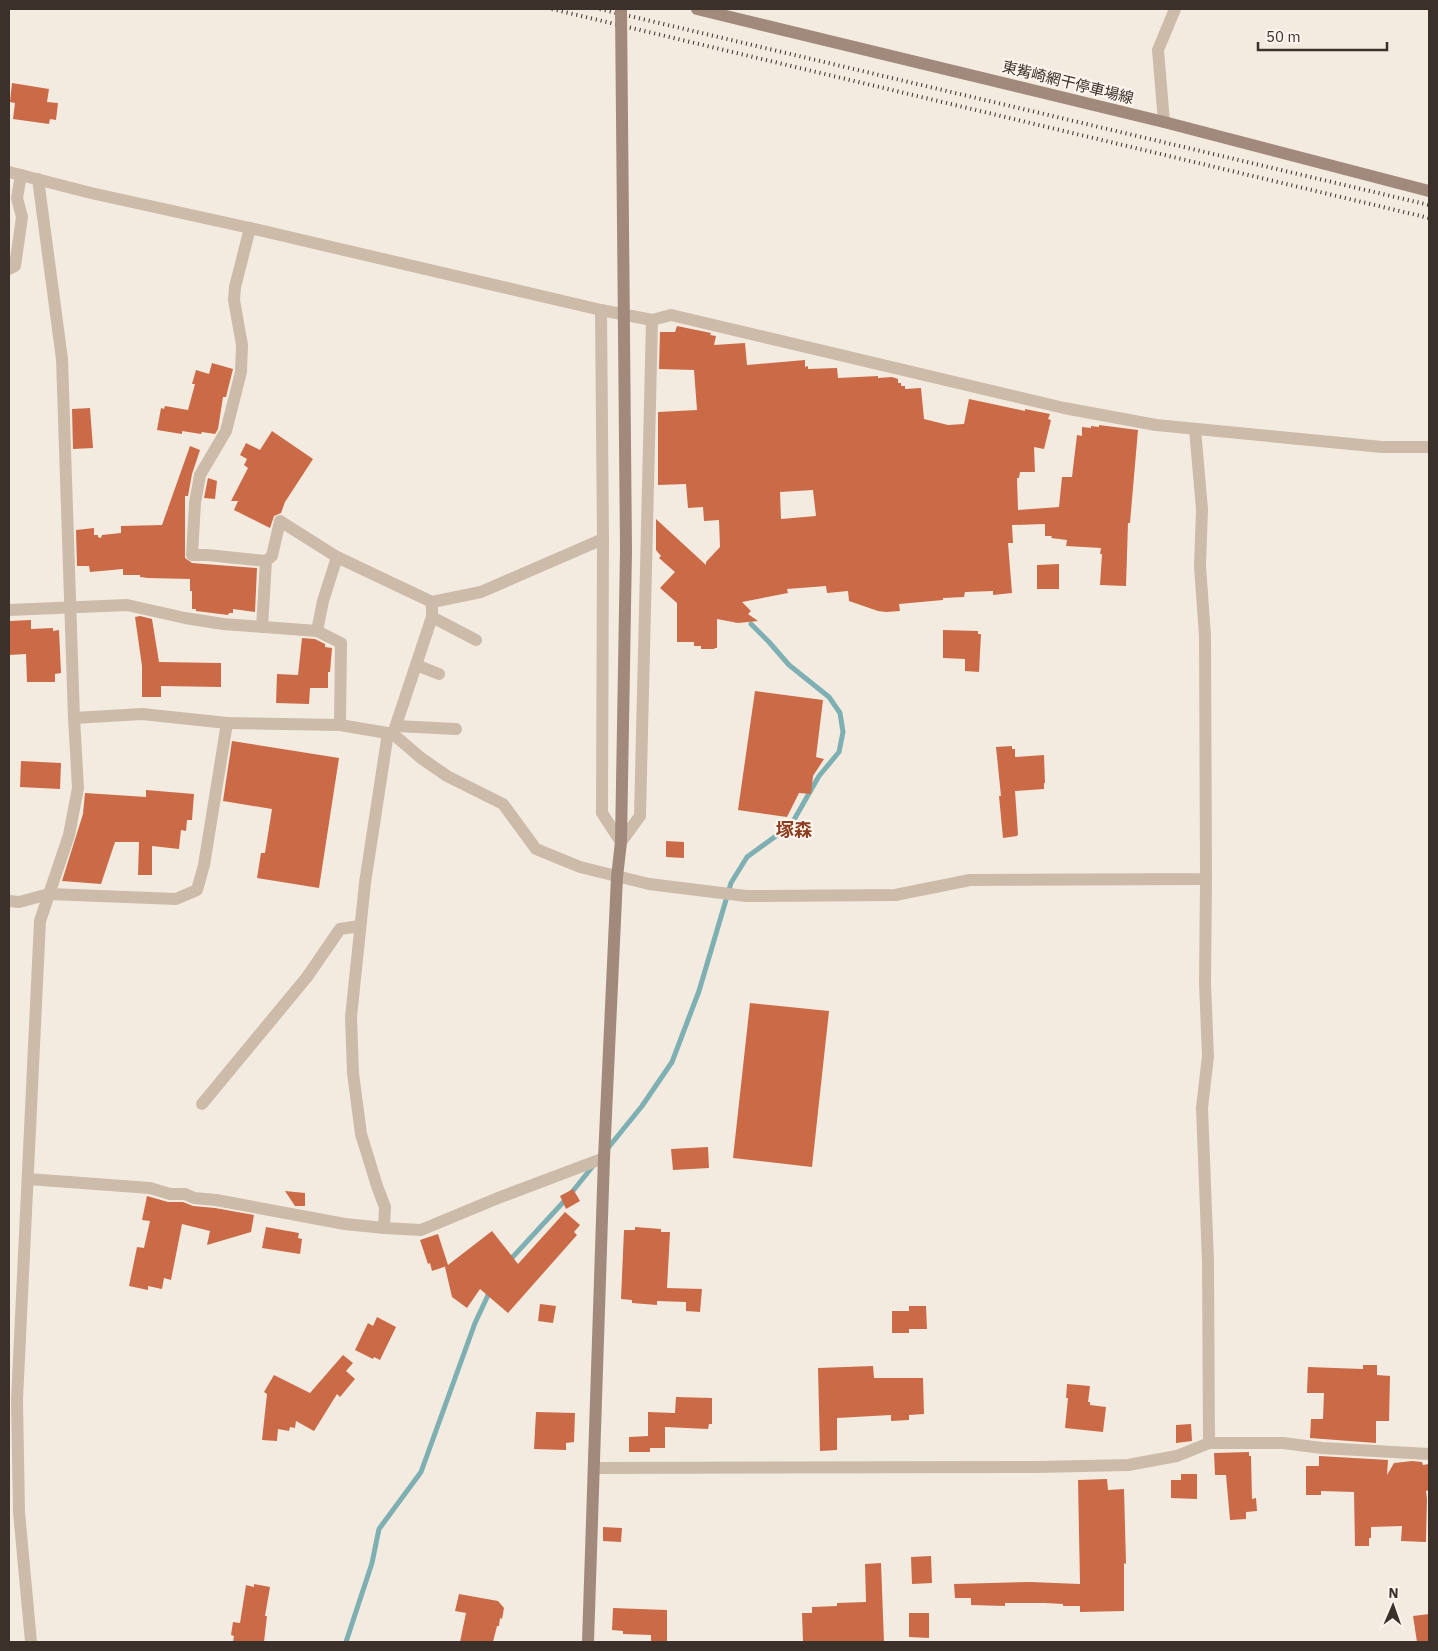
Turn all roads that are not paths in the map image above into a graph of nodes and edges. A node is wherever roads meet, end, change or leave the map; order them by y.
1 (621, 9) edge
2 (697, 9) edge
3 (1175, 9) edge
4 (1164, 122) junction
5 (15, 174) edge
6 (38, 179) junction
7 (1429, 191) edge
8 (13, 197) edge
9 (250, 228) junction
10 (9, 269) edge
11 (601, 310) junction
12 (652, 320) junction
13 (1195, 429) junction
14 (1429, 447) edge
15 (603, 539) junction
16 (337, 557) junction
17 (266, 560) junction
18 (432, 602) junction
19 (71, 608) junction
20 (9, 610) edge
21 (432, 617) junction
22 (262, 627) junction
23 (317, 631) junction
24 (476, 640) dead end
25 (416, 665) junction
26 (438, 674) dead end
27 (74, 718) junction
28 (227, 722) junction
29 (340, 725) junction
30 (456, 729) dead end
31 (393, 731) junction
32 (621, 842) junction
33 (617, 877) junction
34 (1206, 879) junction
35 (49, 894) junction
36 (9, 901) edge
37 (360, 926) junction
38 (202, 1104) dead end
39 (604, 1158) junction
40 (28, 1179) junction
41 (384, 1228) junction
42 (1209, 1444) junction
43 (1429, 1454) edge
44 (594, 1468) junction
45 (31, 1642) edge
46 (588, 1642) edge

1 - 32 street, bridge
2 - 4 street, 東觜崎網干停車場線
3 - 4 street
4 - 7 street, 東觜崎網干停車場線
5 - 6 street
5 - 8 street
6 - 9 street
6 - 19 street
8 - 10 street
9 - 11 street
9 - 17 street
11 - 12 street
11 - 15 street
12 - 13 street
12 - 32 street
13 - 14 street
13 - 34 street
15 - 18 street
15 - 32 street
16 - 17 street
16 - 18 street
16 - 23 street
17 - 22 street
18 - 21 street
19 - 20 street
19 - 22 street
19 - 27 street
21 - 24 street
21 - 25 street
22 - 23 street
23 - 29 street
25 - 26 street
25 - 31 street
27 - 28 street
27 - 35 street
28 - 29 street
28 - 35 street
29 - 31 street
30 - 31 street
31 - 33 street
31 - 37 street
32 - 33 street
33 - 34 street
33 - 39 street
34 - 42 street
35 - 36 street
35 - 40 street
37 - 38 street
37 - 41 street
39 - 41 street
39 - 44 street
40 - 41 street
40 - 45 street
42 - 43 street
42 - 44 street
44 - 46 street

